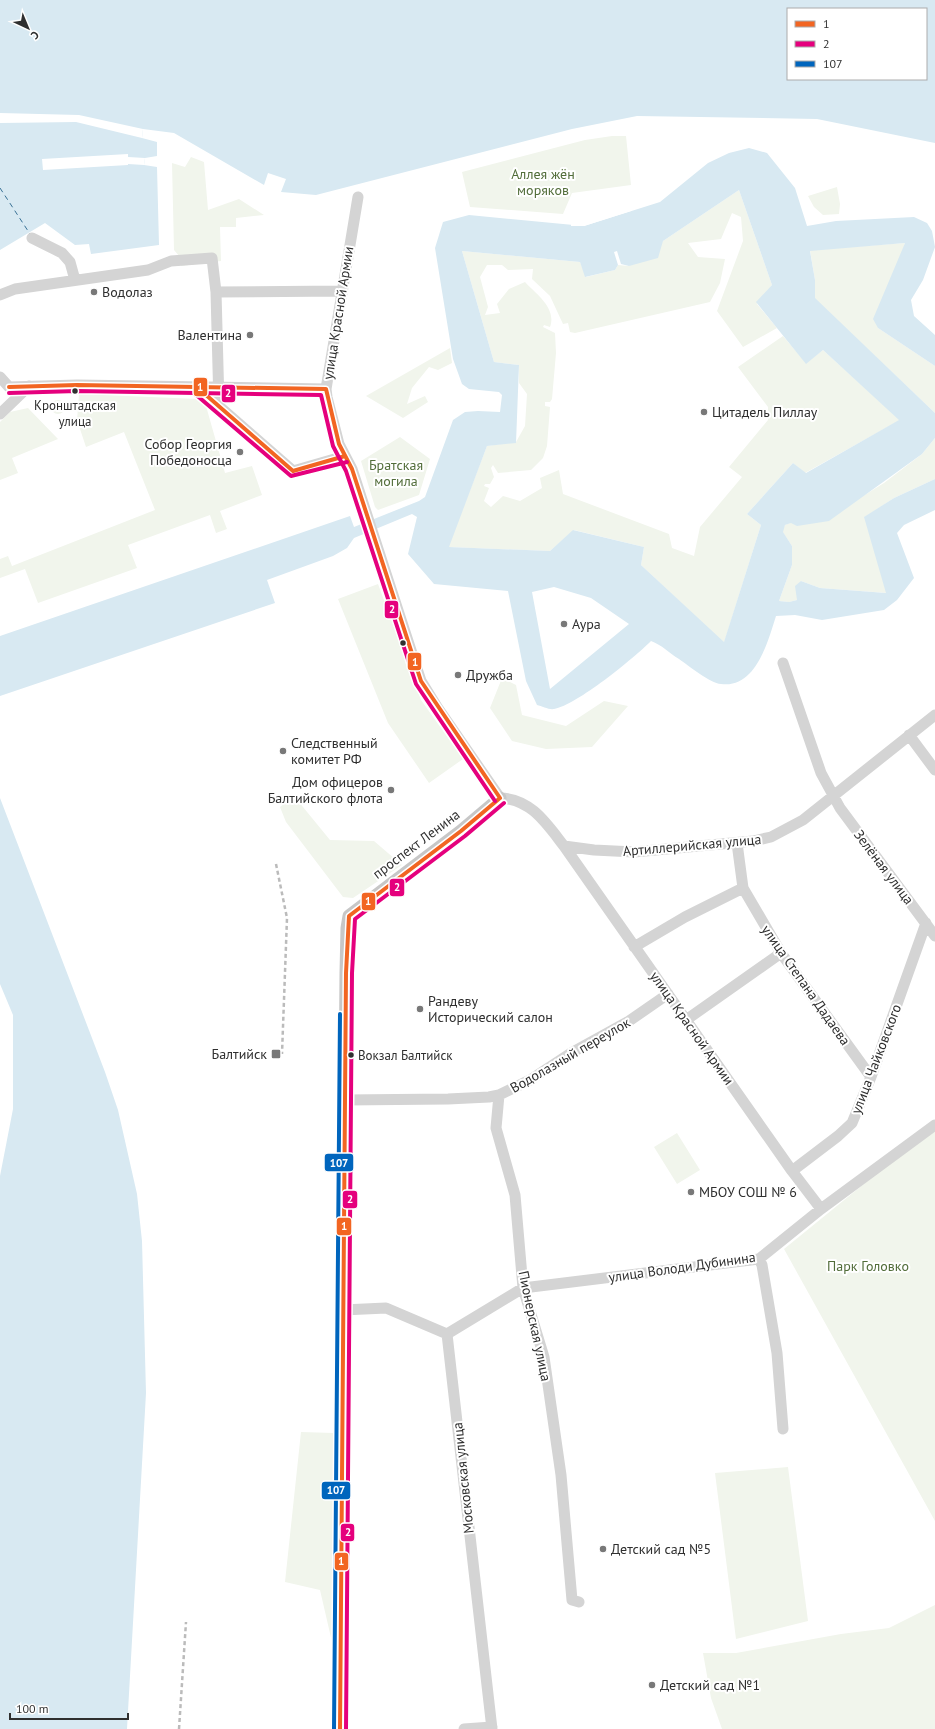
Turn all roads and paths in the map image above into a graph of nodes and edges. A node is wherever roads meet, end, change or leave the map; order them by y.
1 (358, 197) dead end
2 (32, 238) dead end
3 (75, 280) junction
4 (342, 291) junction
5 (216, 292) junction
6 (0, 295) edge
7 (0, 377) edge
8 (28, 386) junction
9 (198, 388) junction
10 (218, 388) junction
11 (326, 389) junction
12 (219, 405) junction
13 (0, 414) edge
14 (345, 456) junction
15 (784, 663) dead end
16 (935, 714) edge
17 (910, 735) junction
18 (935, 770) edge
19 (833, 796) junction
20 (500, 798) junction
21 (737, 843) junction
22 (564, 846) junction
23 (743, 888) junction
24 (926, 923) junction
25 (935, 936) edge
26 (634, 947) junction
27 (781, 953) junction
28 (668, 994) junction
29 (686, 1020) junction
30 (871, 1077) junction
31 (499, 1095) junction
32 (345, 1100) junction
33 (935, 1125) edge
34 (792, 1171) junction
35 (821, 1209) junction
36 (759, 1259) junction
37 (524, 1288) junction
38 (343, 1310) junction
39 (447, 1334) junction
40 (783, 1429) dead end
41 (579, 1602) dead end
42 (492, 1728) edge
43 (340, 1729) edge
44 (464, 1729) edge

1 - 4 street, улица Красной Армии
2 - 3 street
3 - 5 street
3 - 6 street
4 - 5 street
4 - 11 street, улица Красной Армии
5 - 10 street
7 - 8 street
8 - 9 street
8 - 13 street
9 - 10 street
9 - 12 street
10 - 11 street
10 - 12 street
11 - 14 street, улица Красной Армии
12 - 14 street
14 - 20 street, улица Красной Армии
15 - 19 street, Зелёная улица
16 - 17 street, Артиллерийская улица
17 - 18 street
17 - 19 street, Артиллерийская улица
19 - 21 street, Артиллерийская улица
19 - 24 street, Зелёная улица
20 - 22 street
20 - 32 main road, проспект Ленина
21 - 22 street, Артиллерийская улица
21 - 23 street, улица Степана Дадаева
22 - 26 street, улица Красной Армии
23 - 26 street
23 - 27 street, улица Степана Дадаева
24 - 25 street, Зелёная улица
24 - 30 street, улица Чайковского
26 - 28 street, улица Красной Армии
27 - 29 street
27 - 30 street, улица Степана Дадаева
28 - 29 street, улица Красной Армии
28 - 31 street, Водолазный переулок
29 - 34 street, улица Красной Армии
30 - 34 street, улица Чайковского
31 - 32 street, Водолазный переулок
31 - 37 street, Пионерская улица
32 - 38 main road, проспект Ленина
33 - 35 street, улица Володи Дубинина
34 - 35 street, улица Красной Армии
35 - 36 street, улица Володи Дубинина
36 - 37 street, улица Володи Дубинина
36 - 40 street
37 - 39 street, улица Володи Дубинина
37 - 41 street, Пионерская улица
38 - 39 street
38 - 43 main road, проспект Ленина
39 - 42 street, Московская улица
42 - 44 street

